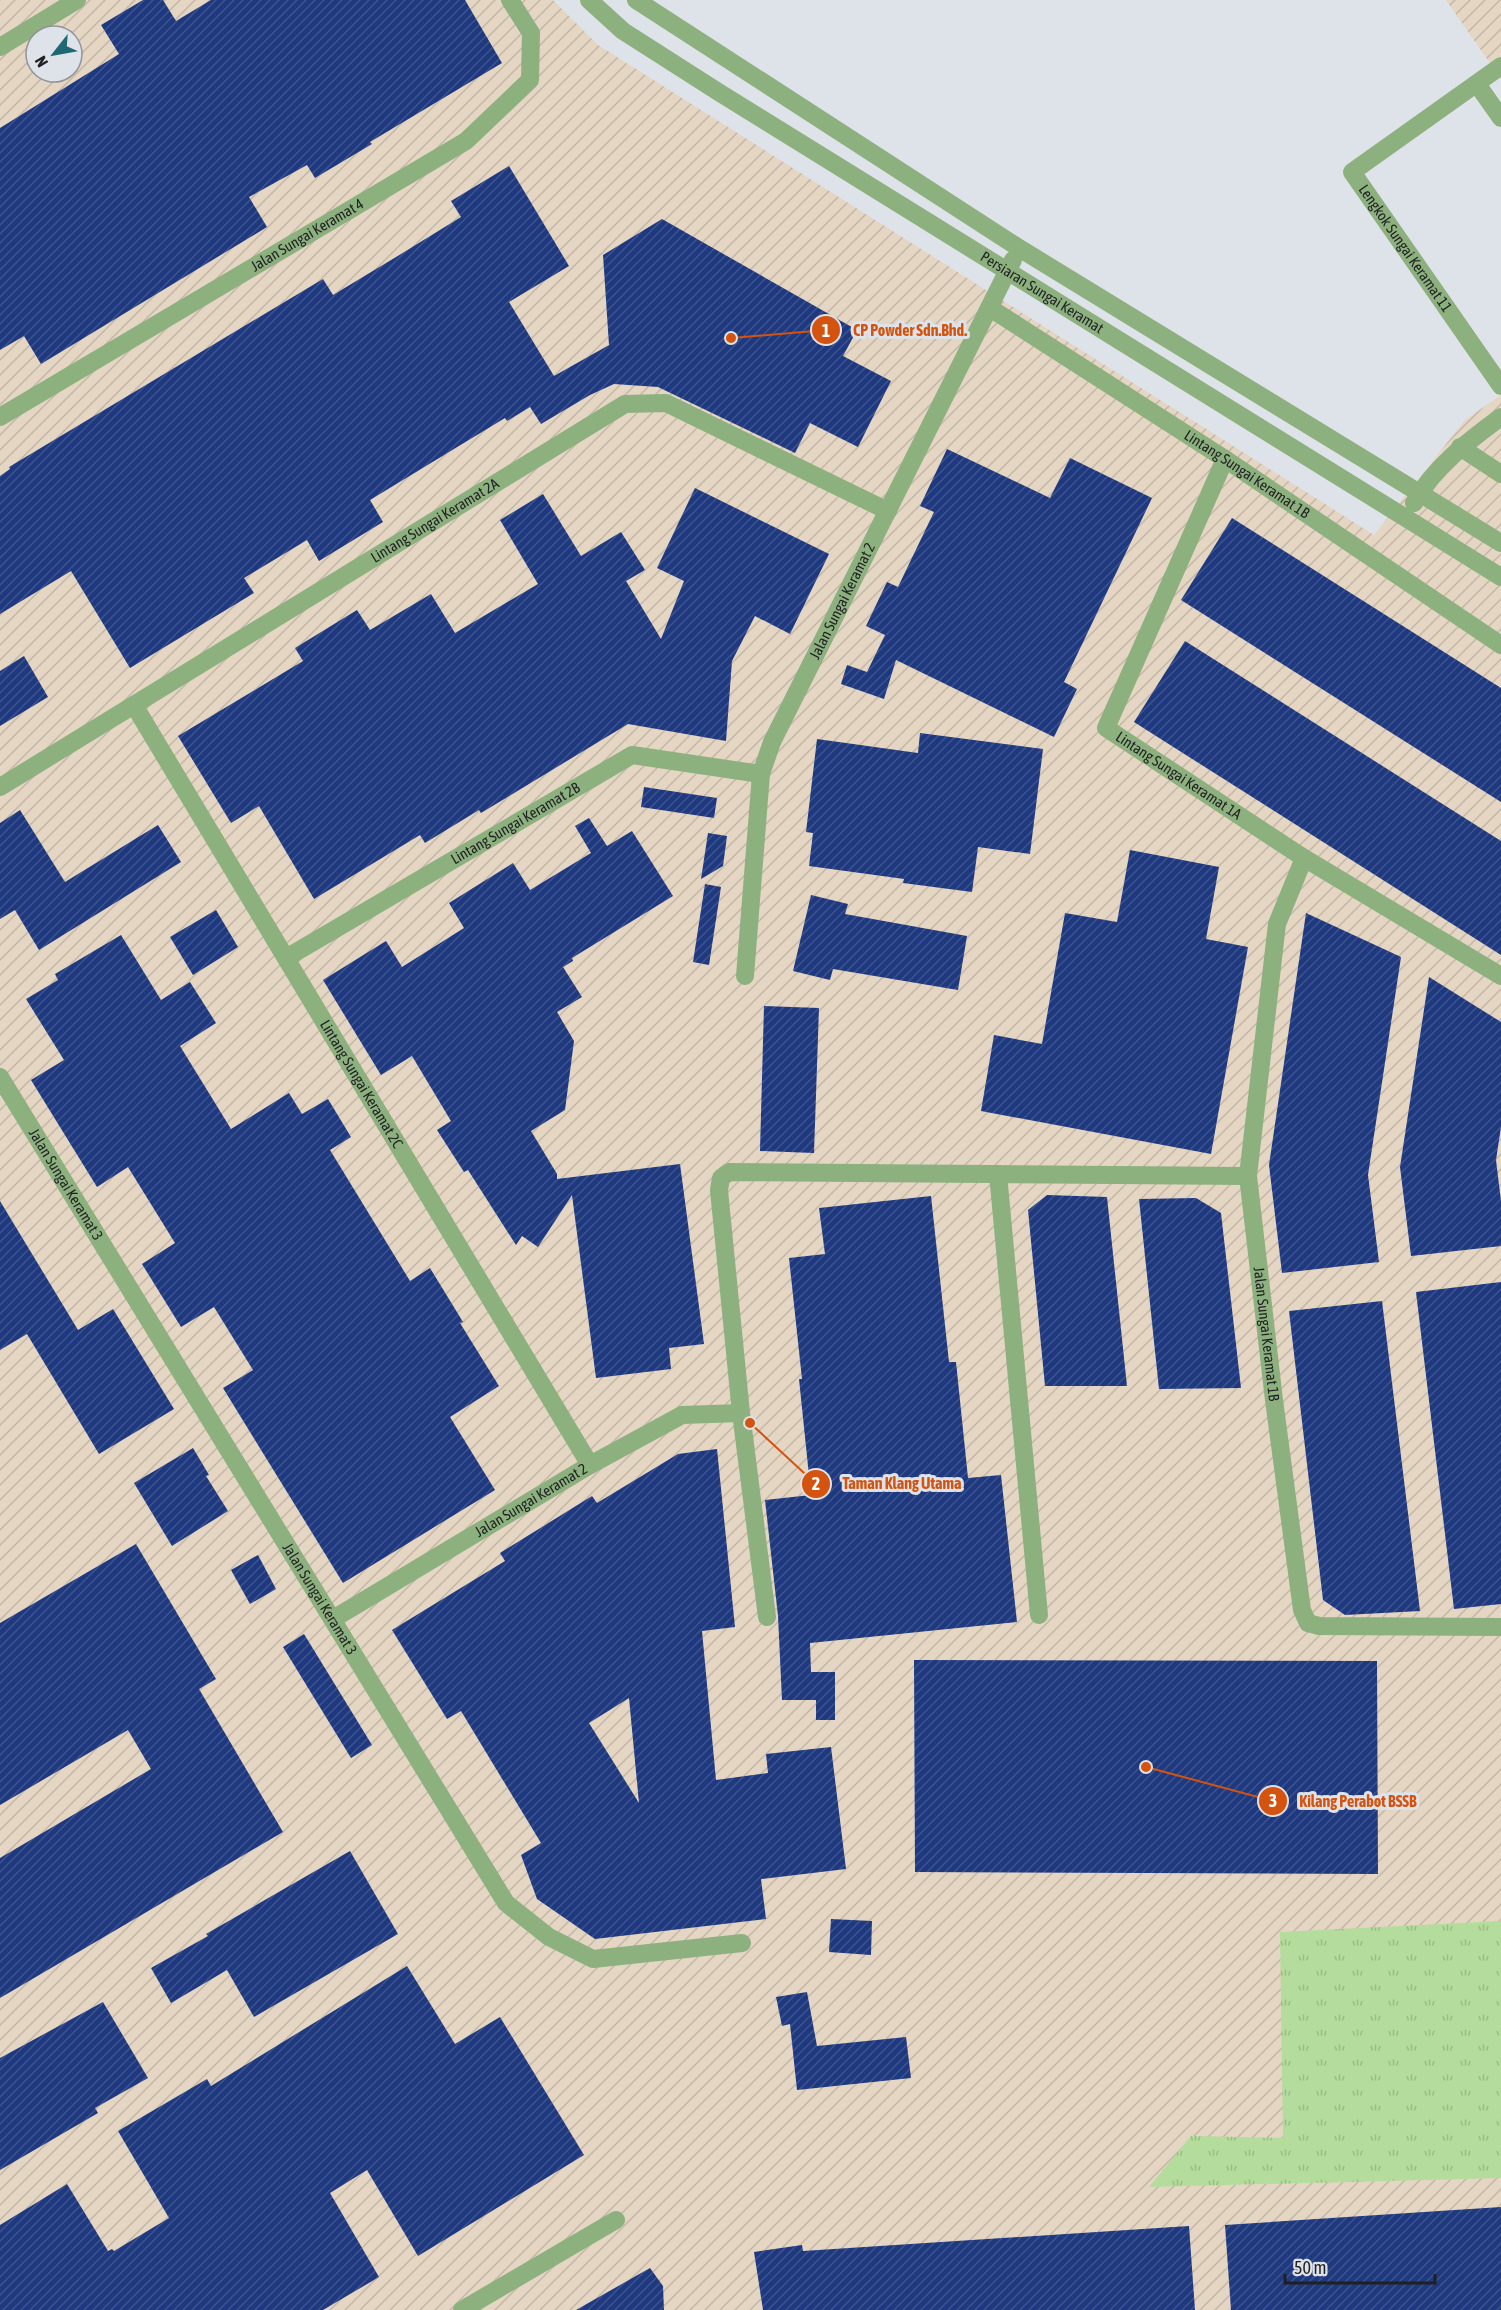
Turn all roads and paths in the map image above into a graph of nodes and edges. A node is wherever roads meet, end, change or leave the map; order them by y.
1 (77, 0) edge
2 (510, 0) edge
3 (589, 0) edge
4 (636, 0) edge
5 (0, 47) edge
6 (1501, 66) edge
7 (1477, 84) junction
8 (1501, 118) edge
9 (1019, 248) junction
10 (1008, 271) junction
11 (990, 308) junction
12 (1499, 380) edge
13 (0, 417) edge
14 (1501, 417) edge
15 (1460, 447) junction
16 (1225, 459) junction
17 (1501, 474) edge
18 (1419, 494) junction
19 (888, 511) junction
20 (1406, 518) junction
21 (1501, 543) edge
22 (1501, 577) edge
23 (1501, 645) edge
24 (134, 705) junction
25 (761, 774) junction
26 (0, 787) edge
27 (1304, 858) junction
28 (286, 958) junction
29 (745, 976) dead end
30 (1501, 976) edge
31 (0, 1077) edge
32 (5, 1098) edge
33 (998, 1174) junction
34 (1248, 1176) junction
35 (741, 1413) junction
36 (590, 1465) junction
37 (1039, 1615) dead end
38 (767, 1617) dead end
39 (333, 1619) junction
40 (1501, 1628) edge
41 (742, 1942) dead end
42 (616, 2220) dead end
43 (462, 2310) edge

1 - 5 street
2 - 13 street, Jalan Sungai Keramat 4
3 - 10 street, Persiaran Sungai Keramat
4 - 9 street, Persiaran Sungai Keramat
6 - 7 street, Lengkok Sungai Keramat 11
7 - 8 street
7 - 12 street, Lengkok Sungai Keramat 11
9 - 10 street, Jalan Sungai Keramat 2
9 - 18 street, Persiaran Sungai Keramat
10 - 11 street, Jalan Sungai Keramat 2
10 - 20 street, Persiaran Sungai Keramat
11 - 16 street, Lintang Sungai Keramat 1B
11 - 19 street, Jalan Sungai Keramat 2
14 - 15 street
15 - 17 street
15 - 18 street
16 - 23 street, Lintang Sungai Keramat 1B
16 - 27 street, Lintang Sungai Keramat 1A
18 - 20 street
18 - 21 street, Persiaran Sungai Keramat
19 - 24 street, Lintang Sungai Keramat 2A
19 - 25 street, Jalan Sungai Keramat 2
20 - 22 street, Persiaran Sungai Keramat
24 - 26 street, Lintang Sungai Keramat 2A
24 - 28 street, Lintang Sungai Keramat 2C
25 - 28 street, Lintang Sungai Keramat 2B
25 - 29 street, Jalan Sungai Keramat 2
27 - 30 street, Lintang Sungai Keramat 1A
27 - 34 street, Jalan Sungai Keramat 1B
28 - 36 street, Lintang Sungai Keramat 2C
31 - 32 street, Jalan Sungai Keramat 3
32 - 39 street, Jalan Sungai Keramat 3
33 - 34 street
33 - 35 street
33 - 37 street
34 - 40 street, Jalan Sungai Keramat 1B
35 - 36 street, Jalan Sungai Keramat 2
35 - 38 street
36 - 39 street, Jalan Sungai Keramat 2
39 - 41 street, Jalan Sungai Keramat 3
42 - 43 street

